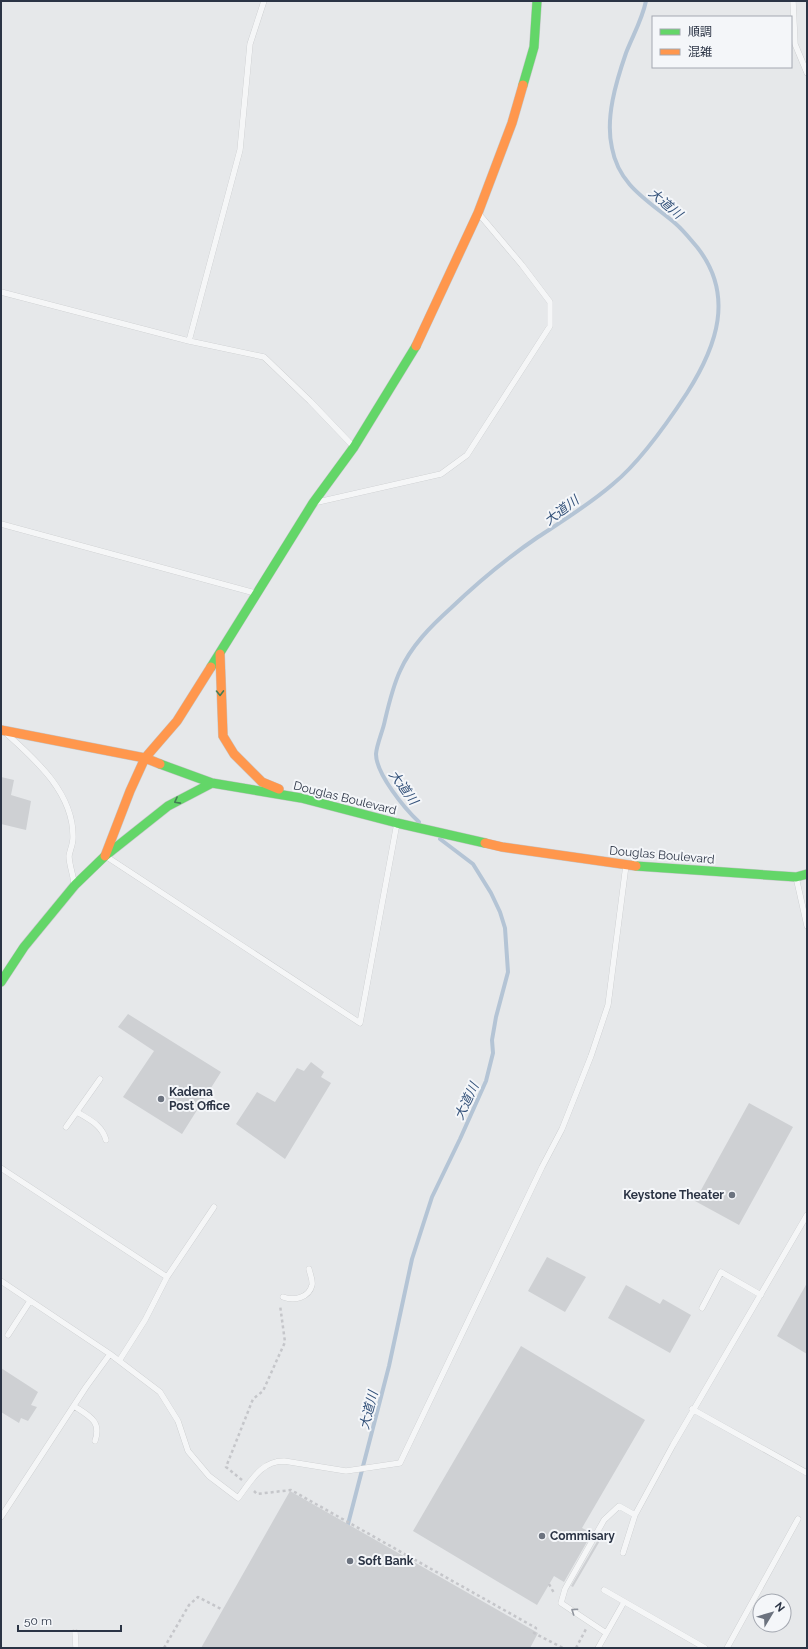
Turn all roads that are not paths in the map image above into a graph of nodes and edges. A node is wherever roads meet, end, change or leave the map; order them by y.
1 (264, 1) edge
2 (537, 1) edge
3 (793, 1) edge
4 (807, 73) edge
5 (478, 213) junction
6 (1, 292) edge
7 (189, 341) junction
8 (354, 447) junction
9 (313, 503) junction
10 (1, 524) edge
11 (257, 593) junction
12 (220, 654) junction
13 (2, 730) edge
14 (145, 758) junction
15 (212, 783) junction
16 (301, 798) junction
17 (397, 823) junction
18 (105, 856) junction
19 (626, 865) junction
20 (807, 874) edge
21 (796, 877) junction
22 (75, 885) junction
23 (807, 926) edge
24 (1, 982) edge
25 (100, 1079) dead end
26 (77, 1112) junction
27 (66, 1127) dead end
28 (106, 1140) dead end
29 (1, 1168) edge
30 (214, 1208) dead end
31 (807, 1214) edge
32 (309, 1269) dead end
33 (167, 1277) junction
34 (1, 1281) edge
35 (761, 1295) junction
36 (281, 1299) road end
37 (30, 1301) junction
38 (702, 1308) dead end
39 (8, 1335) dead end
40 (110, 1354) junction
41 (119, 1361) junction
42 (74, 1406) junction
43 (692, 1409) junction
44 (95, 1440) dead end
45 (807, 1473) edge
46 (635, 1515) junction
47 (1, 1517) edge
48 (798, 1519) dead end
49 (623, 1554) dead end
50 (604, 1590) dead end
51 (624, 1602) junction
52 (75, 1632) dead end
53 (606, 1633) junction
54 (76, 1648) edge
55 (598, 1648) edge
56 (705, 1648) edge
57 (727, 1648) edge

1 - 7 lane
2 - 5 street
3 - 4 lane
5 - 8 street
5 - 9 lane
6 - 7 lane
7 - 8 lane
8 - 9 street
9 - 11 street
10 - 11 lane
11 - 12 street
12 - 14 street
12 -> 16 street
13 - 14 street, Douglas Boulevard
13 - 22 lane
14 - 15 street, Douglas Boulevard
14 - 18 street
15 - 16 street, Douglas Boulevard
15 -> 18 street
16 - 17 street, Douglas Boulevard
17 - 18 lane
17 - 19 street, Douglas Boulevard
18 - 22 street
19 - 21 street, Douglas Boulevard
19 - 41 lane
20 - 21 street, Douglas Boulevard
21 - 23 lane
22 - 24 street
25 - 26 lane
26 - 27 lane
26 - 28 lane
29 - 33 lane
30 - 33 lane
31 - 35 lane
32 - 36 lane
33 - 41 lane
34 - 37 lane
35 - 38 lane
35 - 43 lane
37 - 39 lane
37 - 40 lane
40 - 41 lane
40 - 42 lane
42 - 44 lane
42 - 47 lane
43 - 45 lane
43 - 46 lane
46 - 49 lane
53 -> 46 lane
48 - 57 lane
50 - 51 lane
51 - 53 lane
51 - 56 lane
52 - 54 lane
53 - 55 lane

